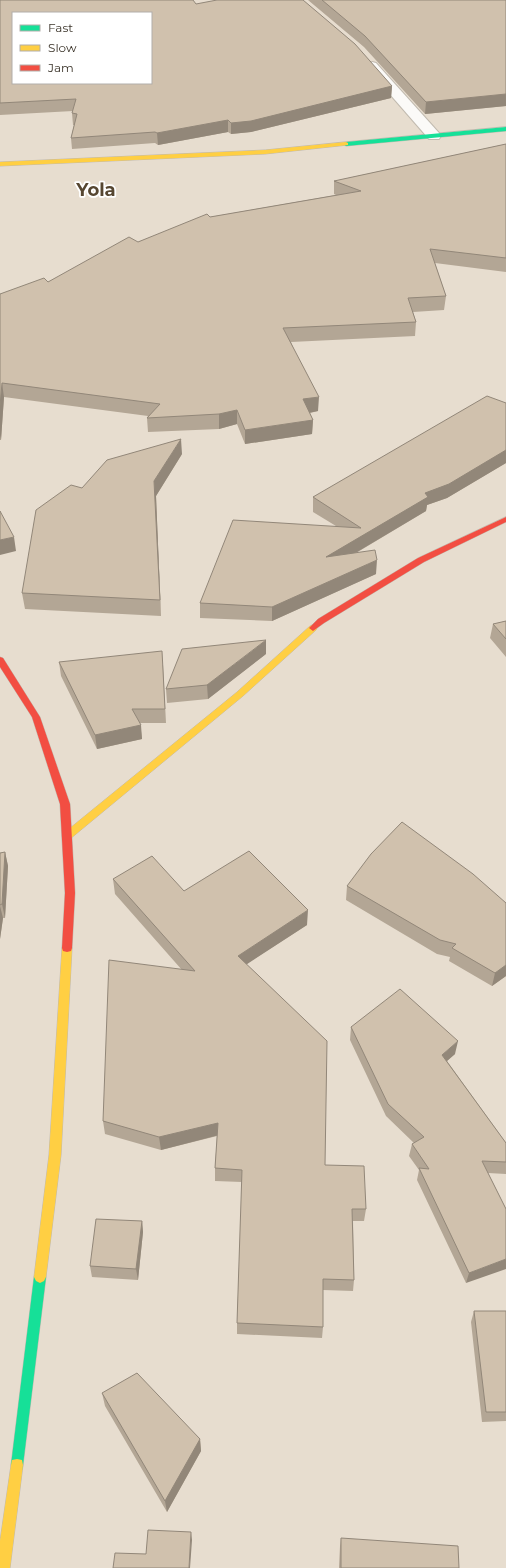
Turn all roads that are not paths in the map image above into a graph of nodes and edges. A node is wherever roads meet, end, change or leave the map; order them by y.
1 (364, 57) edge
2 (506, 129) edge
3 (434, 136) junction
4 (0, 164) edge
5 (506, 519) edge
6 (0, 660) edge
7 (67, 836) junction
8 (3, 1568) edge

1 - 3 street
2 - 3 street
3 - 4 street
5 - 7 street
6 - 7 street
7 - 8 street

